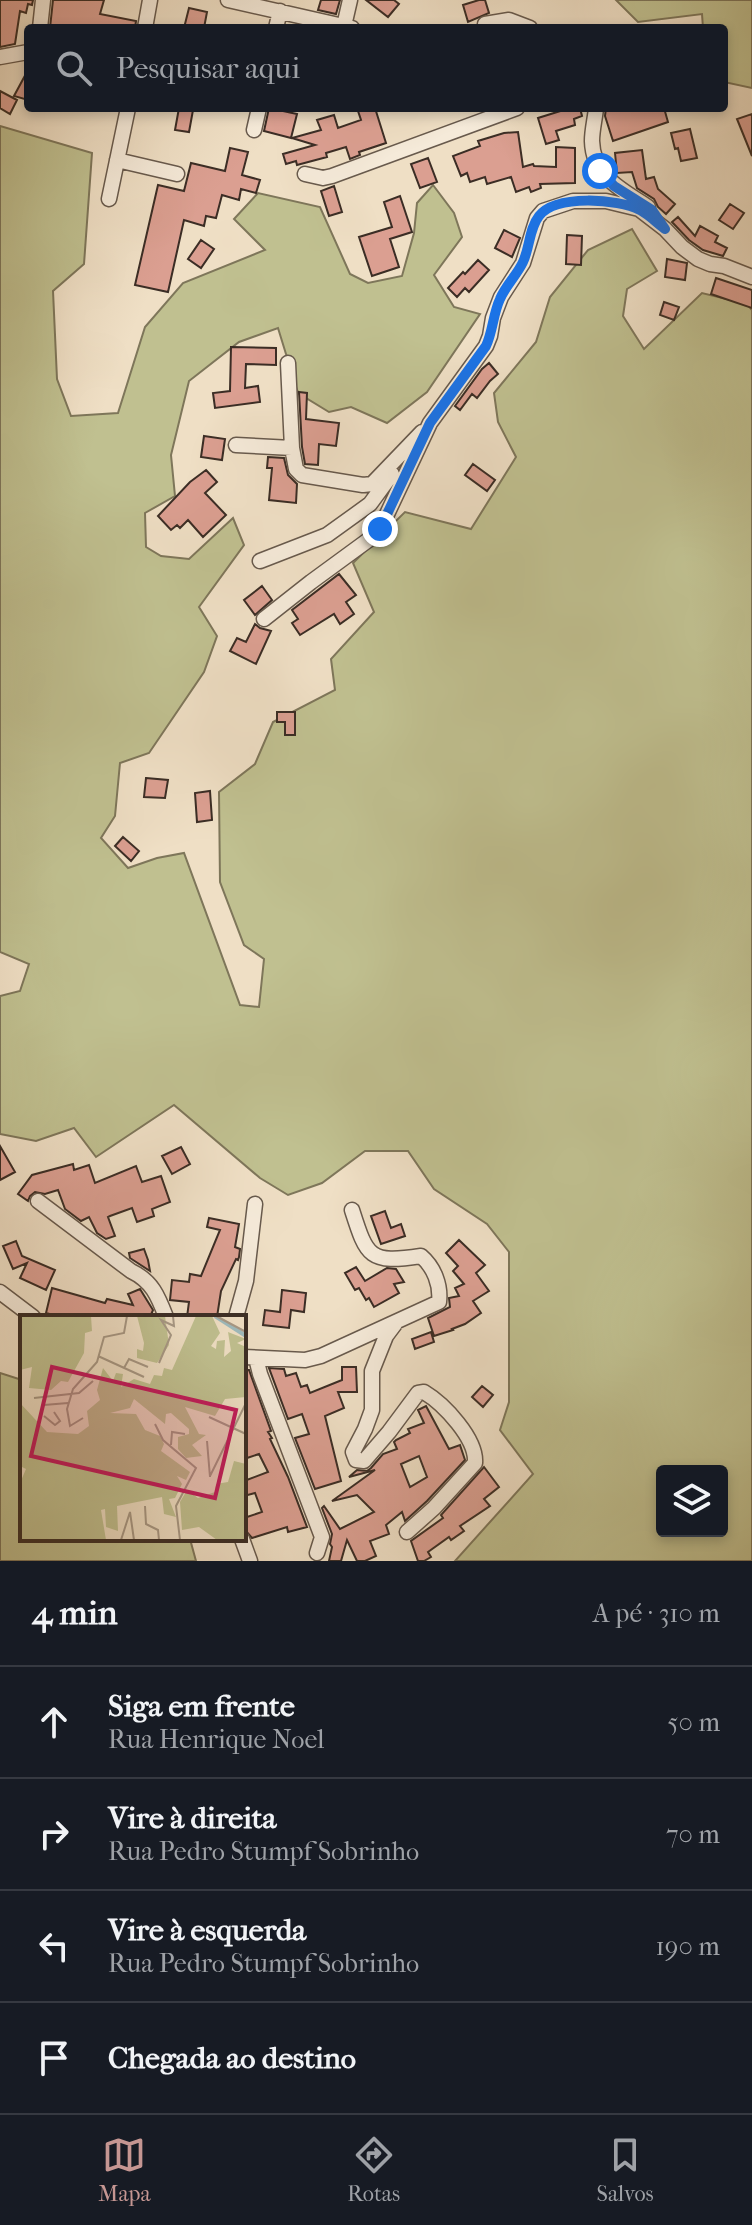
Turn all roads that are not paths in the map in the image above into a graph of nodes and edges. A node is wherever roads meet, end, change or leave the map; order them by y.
1 (43, 0) edge
2 (150, 0) edge
3 (228, 0) edge
4 (350, 0) edge
5 (280, 11) junction
6 (40, 24) edge
7 (146, 24) edge
8 (277, 24) edge
9 (335, 24) edge
10 (348, 24) edge
11 (485, 24) dead end
12 (520, 24) edge
13 (24, 53) edge
14 (0, 57) edge
15 (127, 112) edge
16 (258, 112) edge
17 (506, 112) edge
18 (596, 112) edge
19 (254, 130) dead end
20 (117, 160) junction
21 (177, 174) dead end
22 (305, 174) dead end
23 (109, 199) dead end
24 (665, 229) junction
25 (752, 277) edge
26 (288, 363) dead end
27 (430, 423) junction
28 (236, 445) dead end
29 (292, 448) junction
30 (403, 452) junction
31 (260, 561) dead end
32 (264, 619) dead end
33 (53, 1197) dead end
34 (38, 1201) dead end
35 (255, 1204) dead end
36 (352, 1210) dead end
37 (60, 1218) junction
38 (0, 1292) edge
39 (30, 1315) edge
40 (165, 1315) edge
41 (237, 1315) edge
42 (395, 1324) junction
43 (250, 1358) edge
44 (407, 1532) dead end
45 (243, 1541) edge
46 (317, 1553) dead end
47 (250, 1561) edge

1 - 6 street
2 - 7 street
3 - 5 street
4 - 10 street
5 - 8 street
5 - 9 street
11 - 12 street
13 - 14 street
15 - 20 street
16 - 19 street
17 - 22 street
18 - 24 street
20 - 21 street
20 - 23 street
24 - 25 street
24 - 27 street
26 - 29 street
27 - 30 street
27 - 32 street
28 - 29 street
29 - 30 street
30 - 31 street
33 - 37 street
34 - 37 street
35 - 41 street
36 - 42 street
37 - 40 street
38 - 39 street
42 - 43 street
42 - 44 street
43 - 46 street
45 - 47 street

